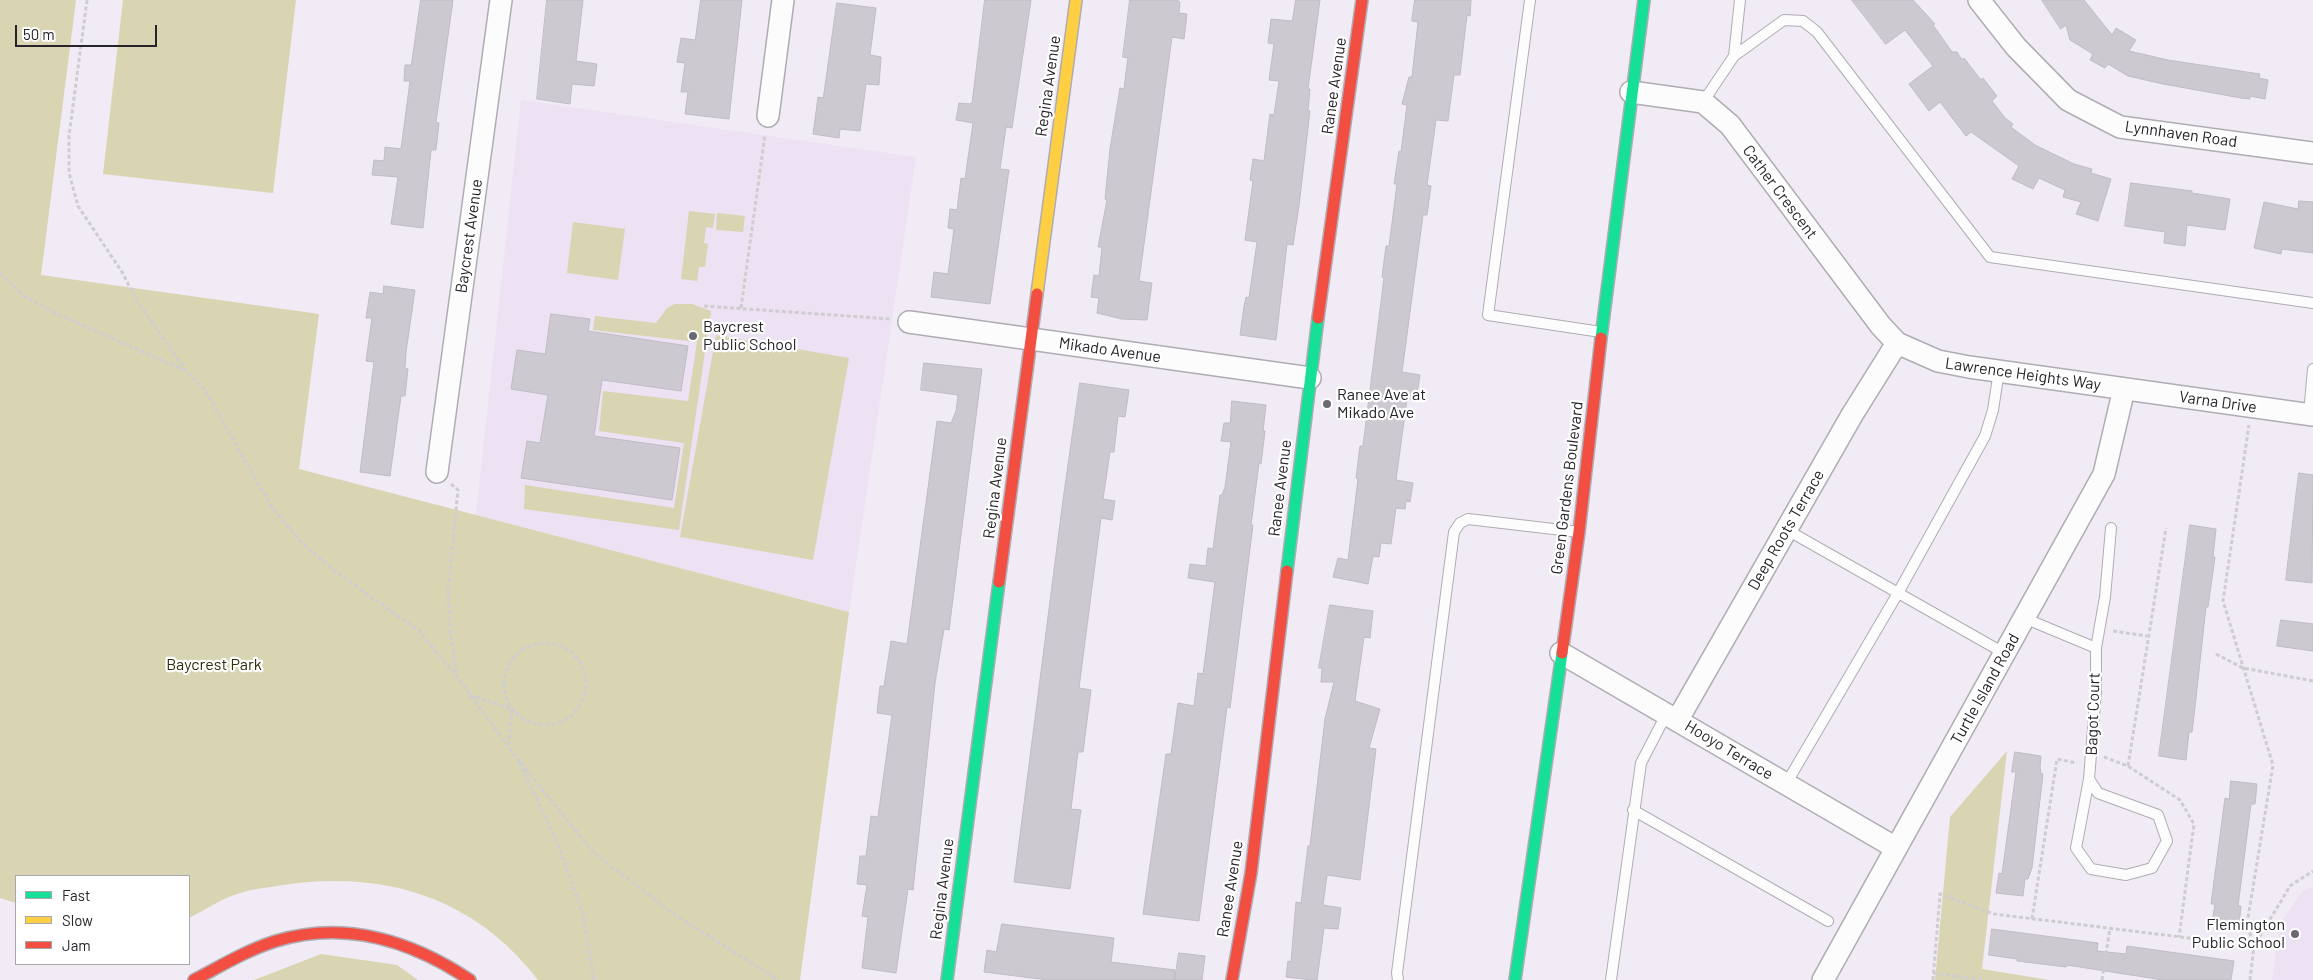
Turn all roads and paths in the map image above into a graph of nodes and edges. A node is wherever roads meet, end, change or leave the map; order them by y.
1 (87, 0) edge
2 (501, 0) edge
3 (783, 0) edge
4 (1076, 0) edge
5 (1362, 0) edge
6 (1530, 0) edge
7 (1644, 0) edge
8 (1740, 0) edge
9 (1979, 0) edge
10 (1734, 56) junction
11 (1631, 92) junction
12 (1704, 102) junction
13 (768, 116) joint
14 (2313, 153) edge
15 (0, 273) edge
16 (2313, 303) edge
17 (704, 306) dead end
18 (741, 308) junction
19 (909, 322) joint
20 (1602, 332) junction
21 (1031, 339) junction
22 (1897, 343) junction
23 (2313, 369) edge
24 (186, 371) junction
25 (1999, 372) junction
26 (1310, 378) junction
27 (2124, 389) junction
28 (2251, 406) junction
29 (2311, 414) edge
30 (437, 472) joint
31 (2111, 528) dead end
32 (2166, 528) dead end
33 (1787, 530) junction
34 (1579, 532) junction
35 (1898, 593) junction
36 (2024, 618) junction
37 (2099, 630) junction
38 (2147, 636) junction
39 (2096, 648) junction
40 (1561, 653) junction
41 (2004, 653) junction
42 (2216, 654) dead end
43 (2243, 668) junction
44 (458, 677) junction
45 (2313, 680) edge
46 (469, 695) junction
47 (512, 709) junction
48 (1672, 716) junction
49 (509, 744) junction
50 (516, 757) junction
51 (2090, 765) junction
52 (2128, 766) dead end
53 (2089, 779) junction
54 (1786, 784) junction
55 (1633, 810) junction
56 (1896, 848) junction
57 (2313, 871) edge
58 (2032, 918) junction
59 (1828, 921) dead end
60 (2110, 928) junction
61 (2254, 946) junction
62 (1933, 973) junction
63 (195, 979) edge
64 (470, 980) edge
65 (594, 980) edge
66 (779, 980) edge
67 (947, 980) edge
68 (1232, 980) edge
69 (1398, 980) edge
70 (1515, 980) edge
71 (1611, 980) edge
72 (1823, 980) edge
73 (1933, 980) edge
74 (1984, 980) edge
75 (2102, 980) edge
76 (2250, 980) edge

1 - 24 path
2 - 30 street, Baycrest Avenue
3 - 13 street
4 - 21 main road, Regina Avenue
5 - 26 main road, Ranee Avenue
6 - 20 lane
7 - 11 main road, Green Gardens Boulevard
8 - 10 lane
9 - 14 street, Lynnhaven Road
10 - 12 lane
10 - 16 lane
11 - 12 street
11 - 20 main road, Green Gardens Boulevard
12 - 22 street, Cather Crescent
13 - 18 path
15 - 24 path
17 - 18 path
18 - 19 path
19 - 21 street, Mikado Avenue
20 - 34 main road, Green Gardens Boulevard
21 - 26 street, Mikado Avenue
21 - 67 main road, Regina Avenue
22 - 25 street, Lawrence Heights Way
22 - 33 street, Deep Roots Terrace
23 - 29 lane
24 - 44 path
25 - 27 street, Lawrence Heights Way
25 - 35 lane
26 - 68 main road, Ranee Avenue
27 - 28 street, Varna Drive
27 - 36 street, Turtle Island Road
28 - 29 street, Varna Drive
28 - 43 path
30 - 44 path
31 - 37 lane, Bagot Court
32 - 38 path
33 - 35 lane
33 - 48 street, Deep Roots Terrace
34 - 40 main road, Green Gardens Boulevard
34 - 69 lane
35 - 41 lane
35 - 54 lane
36 - 39 lane, Bagot Court
36 - 41 street, Turtle Island Road
37 - 38 path
37 - 39 lane, Bagot Court
38 - 52 path
39 - 51 lane, Bagot Court
40 - 48 street, Hooyo Terrace
40 - 70 main road, Green Gardens Boulevard
41 - 56 street, Turtle Island Road
42 - 43 path
43 - 45 path
43 - 61 path
44 - 46 path
46 - 47 path
46 - 49 path
47 - 47 path
47 - 49 path
48 - 54 street, Hooyo Terrace
48 - 55 lane
49 - 50 path
50 - 65 path
50 - 66 path
51 - 53 lane, Bagot Court
51 - 58 path
53 - 53 lane, Bagot Court
54 - 56 street, Hooyo Terrace
55 - 59 lane
55 - 71 lane
56 - 72 street, Turtle Island Road
57 - 61 path
58 - 60 path
58 - 62 path
60 - 61 path
60 - 75 path
61 - 76 path
62 - 73 path
62 - 74 path
63 - 64 main road

